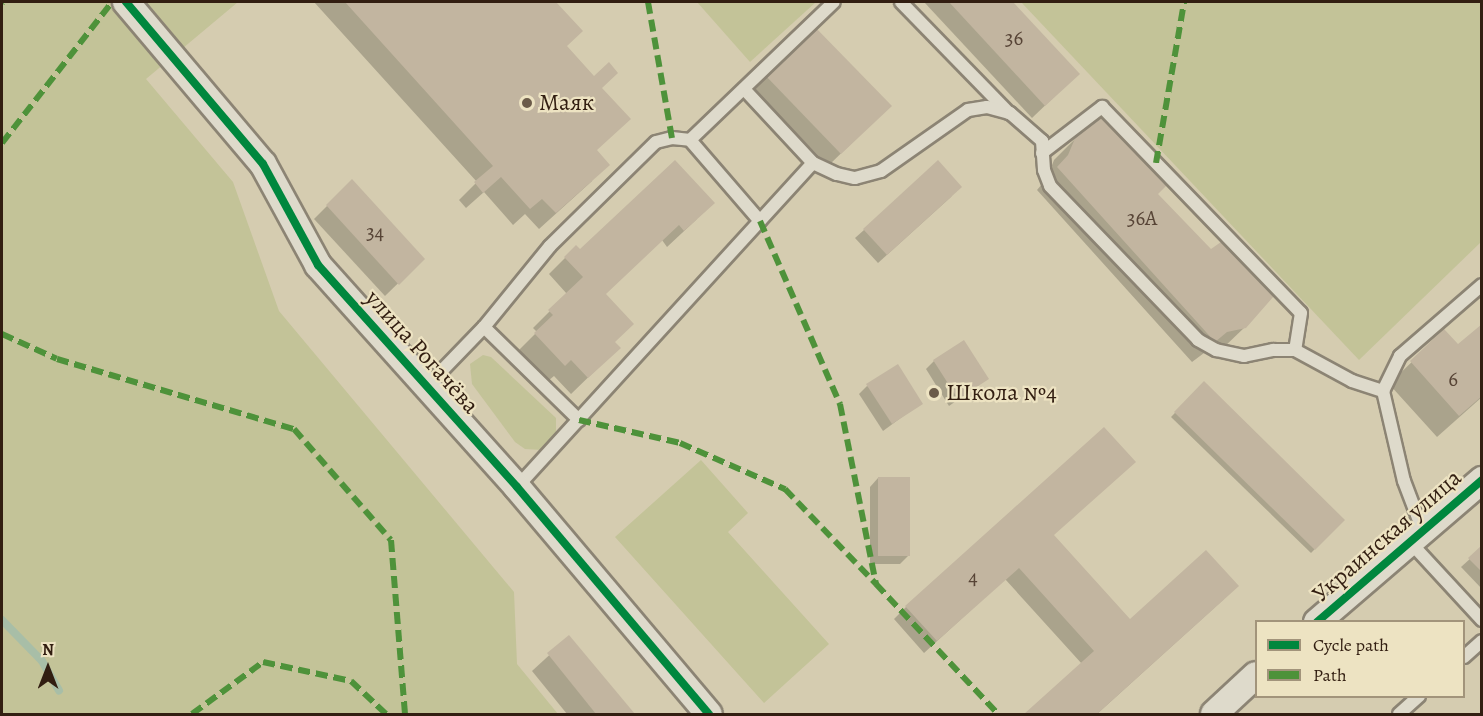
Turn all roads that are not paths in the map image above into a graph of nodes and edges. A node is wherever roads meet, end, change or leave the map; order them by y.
1 (126, 2) edge
2 (834, 2) edge
3 (901, 2) edge
4 (744, 88) junction
5 (1010, 113) junction
6 (690, 140) junction
7 (1042, 153) junction
8 (813, 163) junction
9 (760, 221) junction
10 (1482, 285) edge
11 (484, 327) junction
12 (1295, 350) junction
13 (427, 386) junction
14 (1383, 391) junction
15 (579, 420) junction
16 (1482, 480) edge
17 (517, 487) junction
18 (1416, 536) junction
19 (1318, 620) edge
20 (1482, 620) edge
21 (1482, 641) edge
22 (1465, 656) edge
23 (1255, 677) edge
24 (1417, 698) edge
25 (709, 714) edge
26 (1214, 714) edge
27 (1399, 714) edge

1 - 13 street, улица Рогачёва
2 - 4 lane
3 - 5 lane
4 - 6 lane
4 - 8 lane
5 - 7 lane
5 - 8 lane
6 - 9 lane
6 - 11 lane
7 - 12 lane
7 - 12 lane
8 - 9 lane
9 - 15 lane
10 - 14 lane
11 - 13 lane
11 - 15 lane
12 - 14 lane
13 - 17 street, улица Рогачёва
14 - 18 lane
15 - 17 lane
16 - 18 street, Украинская улица
17 - 25 street, улица Рогачёва
18 - 19 street, Украинская улица
18 - 20 lane
21 - 22 lane
23 - 26 street
24 - 27 lane

